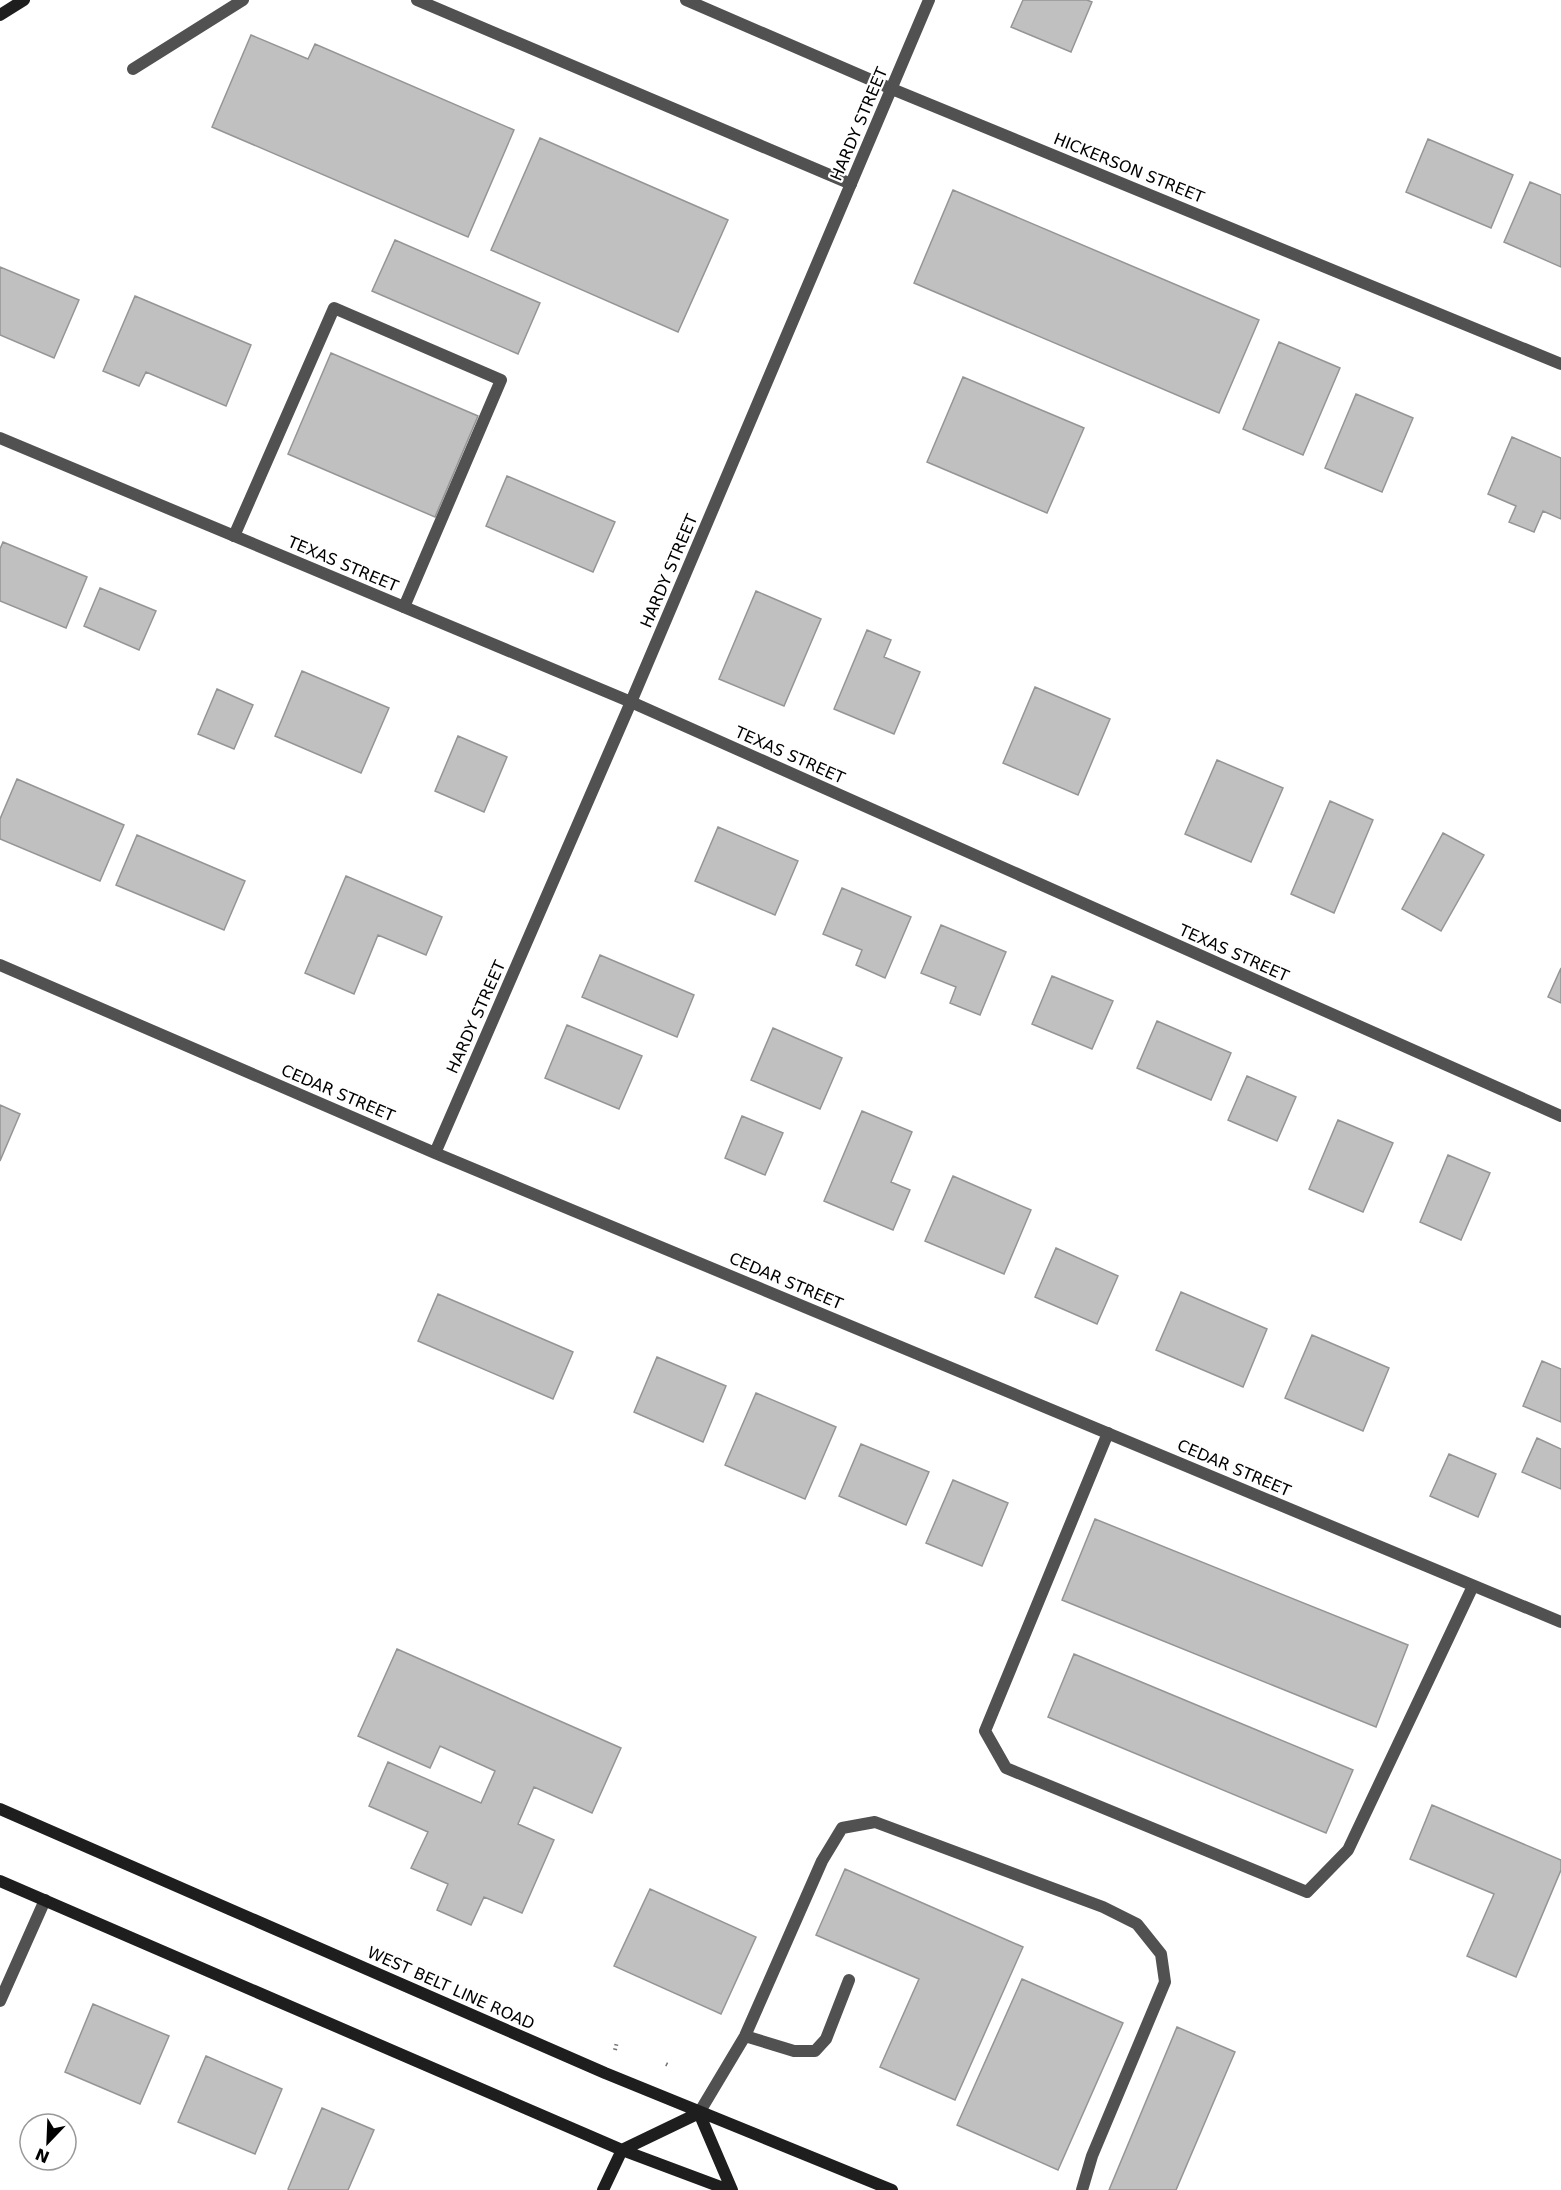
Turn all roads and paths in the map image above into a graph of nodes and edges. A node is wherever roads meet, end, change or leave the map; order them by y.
1 (24, 0) edge
2 (243, 0) edge
3 (417, 0) edge
4 (686, 0) edge
5 (929, 0) edge
6 (0, 15) edge
7 (133, 69) dead end
8 (892, 88) junction
9 (851, 184) junction
10 (1561, 364) edge
11 (0, 438) edge
12 (234, 536) junction
13 (404, 607) junction
14 (631, 702) junction
15 (0, 965) edge
16 (1561, 1116) edge
17 (435, 1153) junction
18 (1108, 1433) junction
19 (1473, 1586) junction
20 (1561, 1622) edge
21 (0, 1809) edge
22 (0, 1881) edge
23 (45, 1900) junction
24 (849, 1980) dead end
25 (0, 2001) edge
26 (745, 2036) junction
27 (699, 2113) junction
28 (622, 2150) junction
29 (603, 2190) edge
30 (730, 2190) edge
31 (892, 2190) edge
32 (1082, 2190) edge

1 - 6 main road
2 - 7 street
3 - 9 street
4 - 8 street, HICKERSON STREET
5 - 8 street, HARDY STREET
8 - 9 street, HARDY STREET
8 - 10 street, HICKERSON STREET
9 - 14 street, HARDY STREET
11 - 12 street, TEXAS STREET
12 - 13 street, TEXAS STREET
12 - 13 street
13 - 14 street, TEXAS STREET
14 - 16 street, TEXAS STREET
14 - 17 street, HARDY STREET
15 - 17 street, CEDAR STREET
17 - 18 street, CEDAR STREET
18 - 19 street, CEDAR STREET
18 - 19 street
19 - 20 street, CEDAR STREET
21 - 27 main road, WEST BELT LINE ROAD
22 - 23 main road
23 - 25 street
23 - 28 main road
24 - 26 street
26 - 27 street
26 - 32 street
27 - 28 main road
27 - 30 main road
27 - 31 main road, WEST BELT LINE ROAD
28 - 29 main road
28 - 30 main road

